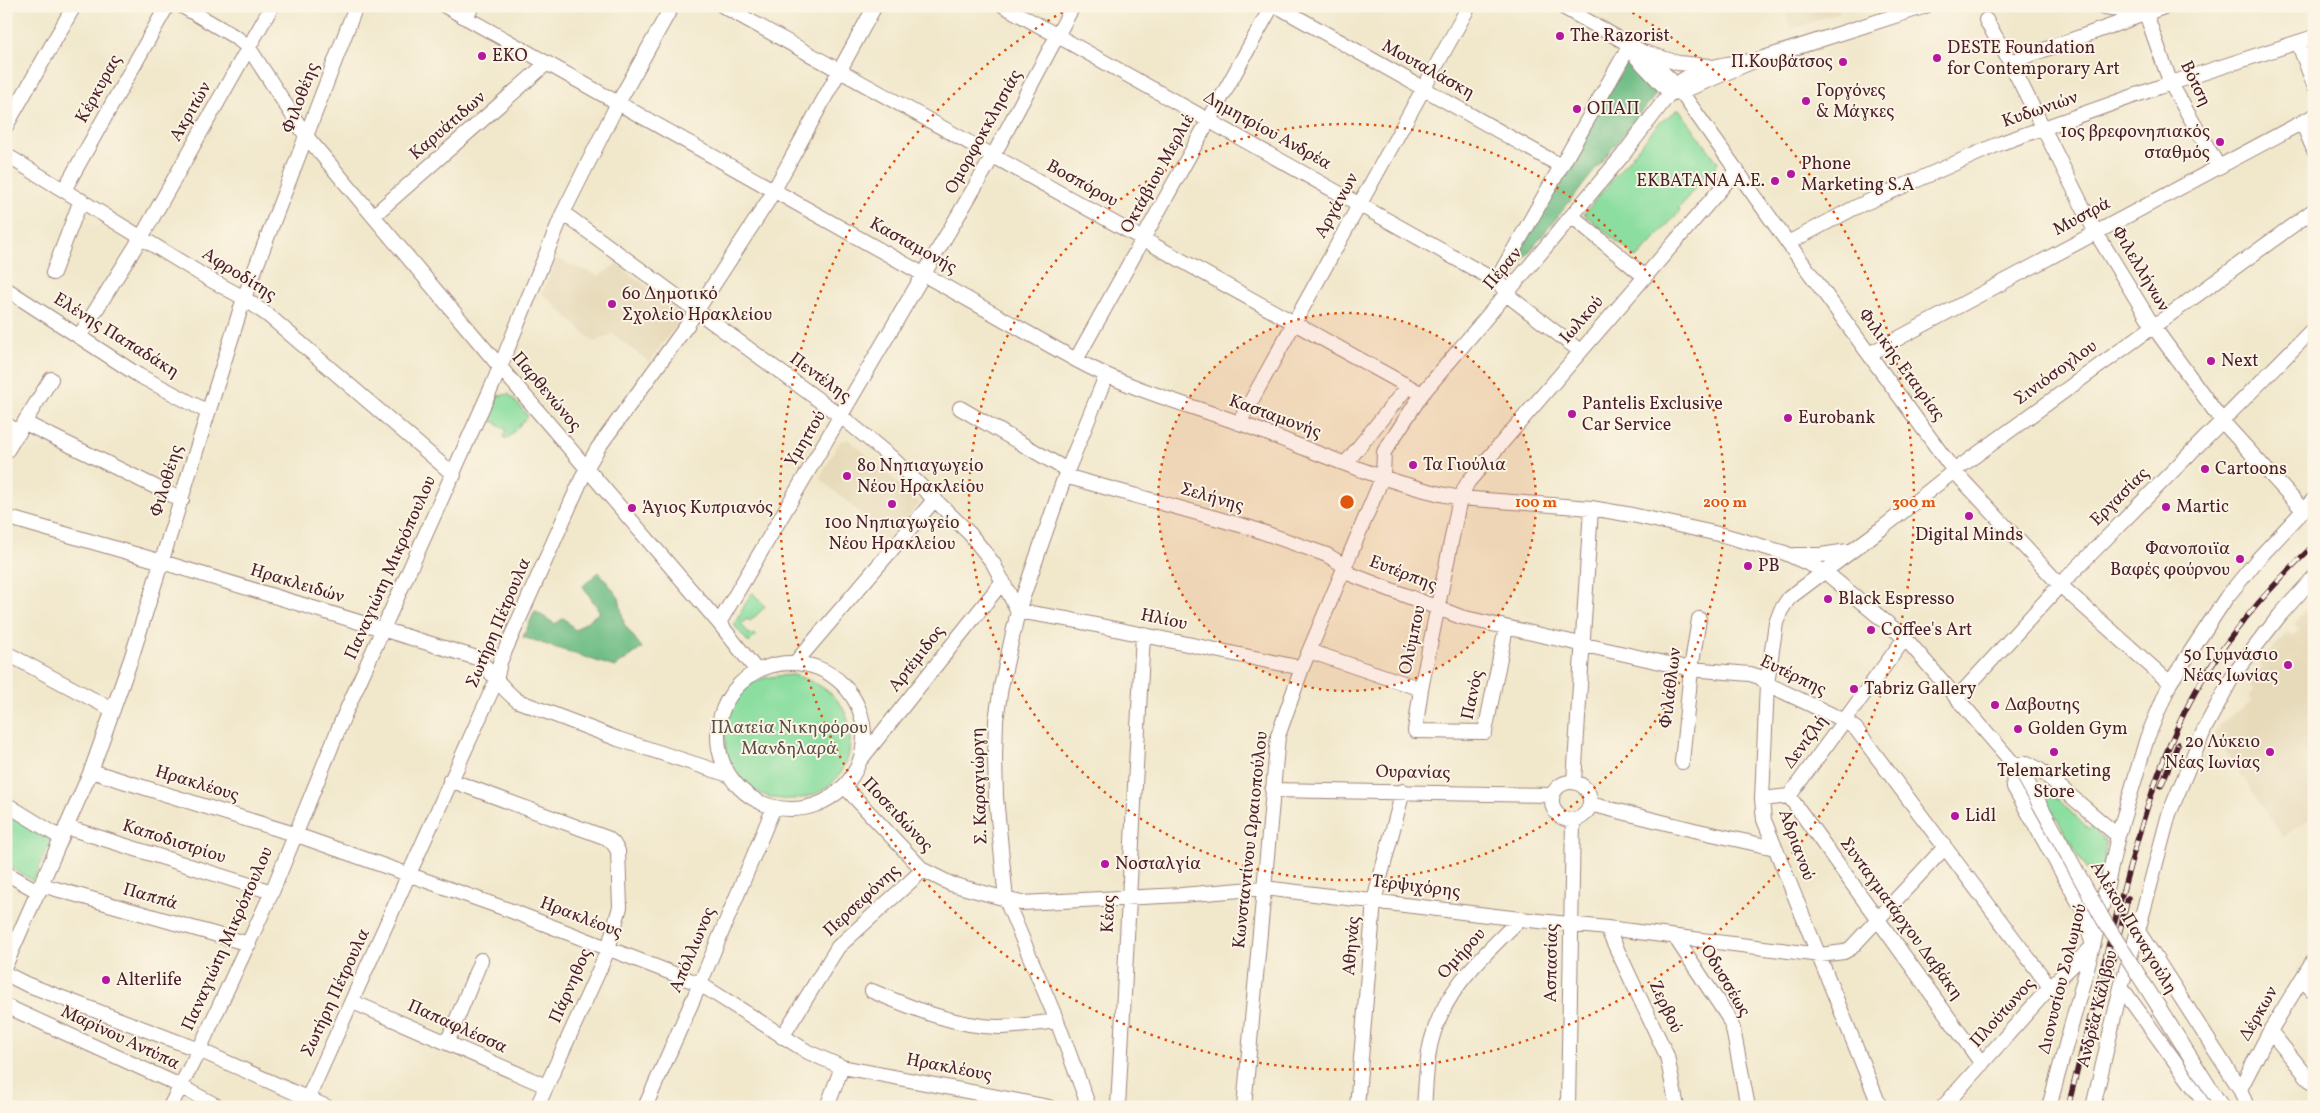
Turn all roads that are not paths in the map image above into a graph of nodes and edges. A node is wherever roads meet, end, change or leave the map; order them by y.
1 (74, 6) edge
2 (167, 6) edge
3 (182, 6) edge
4 (272, 6) edge
5 (356, 6) edge
6 (445, 6) edge
7 (672, 6) edge
8 (723, 6) edge
9 (875, 6) edge
10 (1004, 6) edge
11 (1073, 6) edge
12 (1272, 6) edge
13 (1277, 6) edge
14 (1469, 6) edge
15 (1561, 6) edge
16 (1926, 6) edge
17 (2100, 6) edge
18 (2167, 6) edge
19 (469, 12) edge
20 (2146, 14) junction
21 (1986, 20) dead end
22 (1057, 36) junction
23 (2314, 37) edge
24 (2298, 42) junction
25 (249, 48) junction
26 (1635, 48) junction
27 (1754, 61) junction
28 (2010, 62) junction
29 (547, 63) junction
30 (1722, 66) junction
31 (839, 70) junction
32 (2312, 78) edge
33 (2172, 84) junction
34 (1423, 89) junction
35 (1676, 90) junction
36 (618, 103) junction
37 (2308, 119) edge
38 (1210, 121) junction
39 (6, 126) edge
40 (2044, 129) junction
41 (306, 136) junction
42 (2314, 150) edge
43 (6, 155) edge
44 (993, 156) junction
45 (1561, 166) junction
46 (2218, 166) junction
47 (1737, 170) junction
48 (64, 190) junction
49 (774, 190) junction
50 (81, 200) junction
51 (1359, 204) junction
52 (2314, 210) edge
53 (563, 213) junction
54 (373, 216) junction
55 (1572, 216) junction
56 (2095, 232) junction
57 (142, 236) junction
58 (1143, 239) junction
59 (1788, 243) junction
60 (52, 273) dead end
61 (925, 274) junction
62 (1645, 277) junction
63 (1496, 281) junction
64 (6, 289) edge
65 (1506, 294) junction
66 (244, 298) junction
67 (696, 310) junction
68 (1294, 323) junction
69 (2153, 326) junction
70 (2314, 328) edge
71 (79, 337) junction
72 (1580, 351) junction
73 (1869, 354) junction
74 (1076, 360) junction
75 (500, 367) junction
76 (1106, 376) junction
77 (51, 379) dead end
78 (1408, 386) junction
79 (1422, 394) junction
80 (960, 408) dead end
81 (208, 412) junction
82 (842, 416) junction
83 (2222, 421) junction
84 (1239, 423) junction
85 (6, 424) edge
86 (22, 428) junction
87 (6, 452) edge
88 (1346, 463) junction
89 (586, 469) junction
90 (1954, 470) junction
91 (1066, 473) junction
92 (454, 475) junction
93 (1382, 476) junction
94 (935, 498) junction
95 (1460, 498) junction
96 (2314, 499) edge
97 (182, 500) junction
98 (1591, 508) junction
99 (2302, 510) junction
100 (6, 517) edge
101 (1853, 550) junction
102 (1785, 553) junction
103 (162, 562) junction
104 (1343, 568) junction
105 (1824, 571) junction
106 (2314, 577) edge
107 (1003, 581) junction
108 (2060, 585) junction
109 (1439, 607) junction
110 (1018, 611) junction
111 (1699, 619) dead end
112 (719, 623) junction
113 (1506, 628) junction
114 (384, 630) junction
115 (1144, 634) junction
116 (1905, 638) junction
117 (1582, 646) junction
118 (1309, 650) junction
119 (6, 653) edge
120 (795, 663) junction
121 (1302, 668) junction
122 (1691, 669) junction
123 (757, 672) junction
124 (496, 681) junction
125 (2170, 683) junction
126 (1767, 684) junction
127 (1421, 689) junction
128 (1957, 698) junction
129 (113, 710) junction
130 (1845, 722) junction
131 (1416, 731) joint
132 (860, 759) junction
133 (1682, 762) dead end
134 (91, 771) junction
135 (2020, 771) junction
136 (729, 775) junction
137 (450, 780) junction
138 (1574, 782) junction
139 (844, 786) junction
140 (1272, 790) junction
141 (1403, 791) junction
142 (1553, 795) junction
143 (1789, 796) junction
144 (1762, 799) junction
145 (6, 804) edge
146 (1590, 804) junction
147 (774, 807) junction
148 (1573, 821) junction
149 (63, 832) junction
150 (294, 834) junction
151 (2118, 836) junction
152 (1945, 847) junction
153 (1775, 848) junction
154 (923, 870) junction
155 (6, 872) edge
156 (409, 874) junction
157 (1264, 888) junction
158 (40, 889) junction
159 (272, 892) junction
160 (1129, 897) junction
161 (1006, 900) junction
162 (1374, 901) junction
163 (1520, 919) junction
164 (1878, 920) junction
165 (1571, 924) junction
166 (1607, 928) junction
167 (2138, 931) junction
168 (1675, 937) junction
169 (248, 944) junction
170 (2093, 946) junction
171 (608, 949) junction
172 (1820, 955) junction
173 (2314, 959) edge
174 (481, 960) dead end
175 (6, 964) edge
176 (6, 974) edge
177 (2302, 979) junction
178 (700, 984) junction
179 (2050, 987) junction
180 (2121, 987) junction
181 (872, 991) dead end
182 (2314, 992) edge
183 (352, 1002) junction
184 (7, 1007) edge
185 (1056, 1021) junction
186 (2270, 1031) junction
187 (782, 1037) junction
188 (447, 1043) junction
189 (199, 1050) junction
190 (1982, 1064) junction
191 (842, 1067) junction
192 (2314, 1084) edge
193 (546, 1086) junction
194 (180, 1087) junction
195 (2240, 1089) junction
196 (308, 1098) junction
197 (170, 1107) edge
198 (219, 1107) edge
199 (327, 1107) edge
200 (537, 1107) edge
201 (644, 1107) edge
202 (827, 1107) edge
203 (1049, 1107) edge
204 (1089, 1107) edge
205 (1118, 1107) edge
206 (1244, 1107) edge
207 (1357, 1107) edge
208 (1424, 1107) edge
209 (1568, 1107) edge
210 (1677, 1107) edge
211 (1748, 1107) edge
212 (1880, 1107) edge
213 (1943, 1107) edge
214 (2049, 1107) edge
215 (2093, 1107) edge
216 (2208, 1107) edge
217 (2222, 1107) edge
218 (2247, 1107) edge

1 - 39 street
2 - 48 street, Κέρκυρας
3 - 25 street
4 - 25 street, Ακριτών
5 - 41 street, Φιλοθέης
6 - 19 street, Κασταμονής
7 - 36 street, Παναγιώτη Μικρόπουλου
8 - 31 street, Βοσπόρου
9 - 31 street, Σωτήρη Πέτρουλα
10 - 22 street, Δημητρίου Ανδρέα
11 - 22 street, Ομορφοκκλησιάς
12 - 38 street, Οκτάβιου Μερλιέ
13 - 34 street, Μουταλάσκη
14 - 34 street, Αργάνων
15 - 26 street
16 - 27 street
17 - 20 street
18 - 20 street
19 - 29 street, Κασταμονής
20 - 28 street
20 - 33 street, Βότση
21 - 28 street, Φιλελλήνων
22 - 38 street, Δημητρίου Ανδρέα
22 - 44 street, Ομορφοκκλησιάς
23 - 24 street, Κυδωνιών
24 - 32 street
24 - 33 street, Κυδωνιών
25 - 41 street, Παρθενώνος
25 - 57 street, Ακριτών
26 - 30 street
26 - 35 street, Φιλικής Εταιρίας
26 - 45 street, Πέραν
27 - 30 street
27 - 35 street
28 - 40 street, Φιλελλήνων
29 - 36 street, Κασταμονής
29 - 54 street, Καρυάτιδων
30 - 35 street
31 - 44 street, Βοσπόρου
31 - 49 street, Σωτήρη Πέτρουλα
33 - 40 street, Κυδωνιών
33 - 46 street, Βότση
34 - 45 street, Μουταλάσκη
34 - 51 street, Αργάνων
35 - 47 street, Φιλικής Εταιρίας
35 - 55 street, Πέραν
36 - 49 street, Κασταμονής
36 - 53 street, Παναγιώτη Μικρόπουλου
37 - 42 street
37 - 46 street, Μυστρά
38 - 51 street, Δημητρίου Ανδρέα
38 - 58 street, Οκτάβιου Μερλιέ
40 - 56 street, Φιλελλήνων
40 - 59 street, Κυδωνιών
41 - 54 street, Παρθενώνος
41 - 66 street, Φιλοθέης
43 - 48 street, Αφροδίτης
44 - 58 street, Βοσπόρου
44 - 61 street, Ομορφοκκλησιάς
45 - 63 street, Πέραν
46 - 56 street, Μυστρά
47 - 59 street, Φιλικής Εταιρίας
47 - 62 street, Ιωλκού
48 - 50 street, Αφροδίτης
49 - 61 street, Κασταμονής
49 - 67 street, Σωτήρη Πέτρουλα
50 - 57 street, Αφροδίτης
50 - 60 street
51 - 63 street, Δημητρίου Ανδρέα
51 - 68 street, Αργάνων
52 - 69 street, Σινιόσογλου
53 - 67 street, Πεντέλης
53 - 75 street, Παναγιώτη Μικρόπουλου
54 - 75 street, Παρθενώνος
55 - 62 street
55 - 65 street, Πέραν
56 - 69 street, Φιλελλήνων
56 - 73 street, Μυστρά
57 - 66 street, Αφροδίτης
57 - 71 street, Ακριτών
58 - 68 street, Βοσπόρου
58 - 74 street, Οκτάβιου Μερλιέ
59 - 73 street, Φιλικής Εταιρίας
61 - 74 street, Κασταμονής
61 - 82 street, Υμηττού
62 - 72 street, Ιωλκού
63 - 65 street, Δημητρίου Ανδρέα
64 - 71 street, Ελένης Παπαδάκη
65 - 72 street, Δημητρίου Ανδρέα
65 - 79 street, Πέραν
66 - 81 street, Φιλοθέης
66 - 92 street, Αφροδίτης
67 - 82 street, Πεντέλης
67 - 89 street, Σωτήρη Πέτρουλα
68 - 78 street, Βοσπόρου
68 - 84 street, Αργάνων
69 - 83 street, Φιλελλήνων
69 - 90 street, Σινιόσογλου
70 - 83 street, Εργασίας
71 - 81 street, Ελένης Παπαδάκη
72 - 95 street, Ιωλκού
73 - 90 street, Φιλικής Εταιρίας
74 - 76 street, Κασταμονής
75 - 89 street, Παρθενώνος
75 - 92 street, Παναγιώτη Μικρόπουλου
76 - 84 street, Κασταμονής
76 - 91 street, Σ. Καραγιώργη
77 - 86 street
78 - 79 street, Βοσπόρου
78 - 88 street
79 - 93 street, Πέραν
80 - 91 street, Σελήνης
81 - 97 street, Φιλοθέης
82 - 94 street, Πεντέλης
82 - 112 street, Υμηττού
83 - 99 street, Φιλελλήνων
83 - 108 street, Εργασίας
84 - 88 street, Κασταμονής
85 - 86 street
86 - 87 street
86 - 97 street
88 - 93 street, Κασταμονής
89 - 112 street, Παρθενώνος
89 - 124 street, Σωτήρη Πέτρουλα
90 - 101 street, Σινιόσογλου
90 - 108 street, Φιλικής Εταιρίας
91 - 104 street, Σελήνης
91 - 110 street, Σ. Καραγιώργη
92 - 114 street, Παναγιώτη Μικρόπουλου
93 - 95 street, Αλέκου Παναγούλη
93 - 104 street, Κωνσταντίνου Ωραιοπούλου
94 - 107 street, Πεντέλης
94 - 120 street
95 - 98 street, Αλέκου Παναγούλη
95 - 109 street, Ολύμπου
96 - 99 street, Διονυσίου Σολωμού
97 - 103 street, Φιλοθέης
98 - 102 street, Αλέκου Παναγούλη
98 - 117 street
99 - 125 street, Διονυσίου Σολωμού
100 - 103 street, Ηρακλειδών
101 - 102 street
101 - 105 street, Σινιόσογλου
102 - 105 street, Αλέκου Παναγούλη
103 - 114 street, Ηρακλειδών
103 - 129 street, Φιλοθέης
104 - 109 street, Ευτέρπης
104 - 118 street, Κωνσταντίνου Ωραιοπούλου
105 - 116 street, Αλέκου Παναγούλη
105 - 126 street, Αδριανού
106 - 167 street, Ανδρέα Κάλβου
107 - 110 street, Πεντέλης
107 - 132 street, Αρτέμιδος
108 - 125 street, Φιλικής Εταιρίας
108 - 128 street, Εργασίας
109 - 113 street, Ευτέρπης
109 - 127 street, Ολύμπου
110 - 115 street, Ηλίου
110 - 161 street, Σ. Καραγιώργη
111 - 122 street, Φιλάθλων
112 - 123 street, Παρθενώνος
113 - 117 street, Ευτέρπης
113 - 131 street, Πανός
114 - 124 street, Ηρακλειδών
114 - 150 street, Παναγιώτη Μικρόπουλου
115 - 121 street, Ηλίου
115 - 160 street, Κέας
116 - 128 street, Αλέκου Παναγούλη
116 - 130 street, Δενιζλή
117 - 122 street, Ευτέρπης
117 - 138 street
118 - 121 street, Κωνσταντίνου Ωραιοπούλου
118 - 127 street
119 - 129 street
120 - 123 street
120 - 132 street
121 - 140 street, Κωνσταντίνου Ωραιοπούλου
122 - 126 street, Ευτέρπης
122 - 133 street, Φιλάθλων
123 - 136 street
124 - 136 street, Ηρακλειδών
124 - 137 street, Σωτήρη Πέτρουλα
125 - 151 street, Διονυσίου Σολωμού
126 - 130 street, Ευτέρπης
126 - 144 street, Αδριανού
127 - 131 street, Ολύμπου
128 - 135 street, Αλέκου Παναγούλη
129 - 134 street, Φιλοθέης
130 - 143 street, Δενιζλή
130 - 152 street, Ευτέρπης
132 - 139 street
134 - 149 street, Φιλοθέης
134 - 150 street, Ηρακλέους
135 - 151 street
135 - 170 street
135 - 217 street, Αλέκου Παναγούλη, bridge
136 - 147 street
137 - 156 street, Σωτήρη Πέτρουλα
137 - 171 street, Πάρνηθος
138 - 142 street
138 - 146 street
139 - 147 street
139 - 154 street, Ποσειδώνος
140 - 141 street, Ουρανίας
140 - 157 street, Κωνσταντίνου Ωραιοπούλου
141 - 142 street, Ουρανίας
141 - 162 street, Αθηνάς
142 - 148 street
143 - 144 street
143 - 164 street, Συνταγματάρχου Δαβάκη
144 - 153 street, Αδριανού
145 - 149 street, Καποδιστρίου
146 - 148 street
146 - 153 street
147 - 178 street, Απόλλωνος
148 - 165 street, Ασπασίας
149 - 158 street, Φιλοθέης
149 - 159 street, Καποδιστρίου
150 - 156 street, Ηρακλέους
150 - 159 street, Παναγιώτη Μικρόπουλου
151 - 170 street, Διονυσίου Σολωμού
152 - 164 street, Τερψιχόρης
152 - 179 street, Ευτέρπης
153 - 172 street, Αδριανού
154 - 161 street, Ποσειδώνος
154 - 187 street, Περσεφόνης
155 - 158 street, Παππά
156 - 171 street, Ηρακλέους
156 - 183 street, Σωτήρη Πέτρουλα
157 - 160 street, Τερψιχόρης
157 - 162 street, Τερψιχόρης
157 - 206 street, Κωνσταντίνου Ωραιοπούλου
158 - 169 street, Παππά
158 - 175 street, Φιλοθέης
159 - 169 street, Παναγιώτη Μικρόπουλου
160 - 161 street, Τερψιχόρης
160 - 205 street, Κέας
161 - 185 street, Σ. Καραγιώργη
162 - 163 street, Τερψιχόρης
162 - 207 street, Αθηνάς
163 - 165 street, Τερψιχόρης
163 - 208 street, Ομήρου
164 - 172 street, Τερψιχόρης
164 - 190 street, Συνταγματάρχου Δαβάκη
165 - 166 street, Τερψιχόρης
165 - 209 street, Ασπασίας
166 - 168 street, Τερψιχόρης
166 - 210 street, Ζερβού
167 - 180 street, Ανδρέα Κάλβου
167 - 195 street
168 - 172 street, Τερψιχόρης
168 - 211 street, Οδυσσέως
169 - 189 street, Παναγιώτη Μικρόπουλου
170 - 179 street, Πλούτωνος
170 - 214 street, Διονυσίου Σολωμού
171 - 178 street, Ηρακλέους
171 - 193 street, Πάρνηθος
172 - 212 street, Αδριανού
173 - 177 street, Δέρκων
174 - 188 street
176 - 189 street, Μαρίνου Αντύπα
177 - 182 street
177 - 186 street, Δέρκων
178 - 187 street, Ηρακλέους
178 - 201 street, Απόλλωνος
179 - 190 street, Πλούτωνος
180 - 215 street, Ανδρέα Κάλβου
180 - 216 street
181 - 185 street
183 - 188 street, Παπαφλέσσα
183 - 196 street, Σωτήρη Πέτρουλα
184 - 194 street, Μαρίνου Αντύπα
185 - 204 street, Σ. Καραγιώργη
186 - 192 street
186 - 195 street, Δέρκων
187 - 191 street, Ηρακλέους
188 - 193 street, Παπαφλέσσα
189 - 194 street, Μαρίνου Αντύπα
189 - 196 street, Μαρίνου Αντύπα
190 - 213 street, Πλούτωνος
191 - 202 street
191 - 203 street, Ηρακλέους
193 - 200 street, Πάρνηθος
194 - 197 street
194 - 198 street
195 - 218 street
196 - 199 street, Μαρίνου Αντύπα

